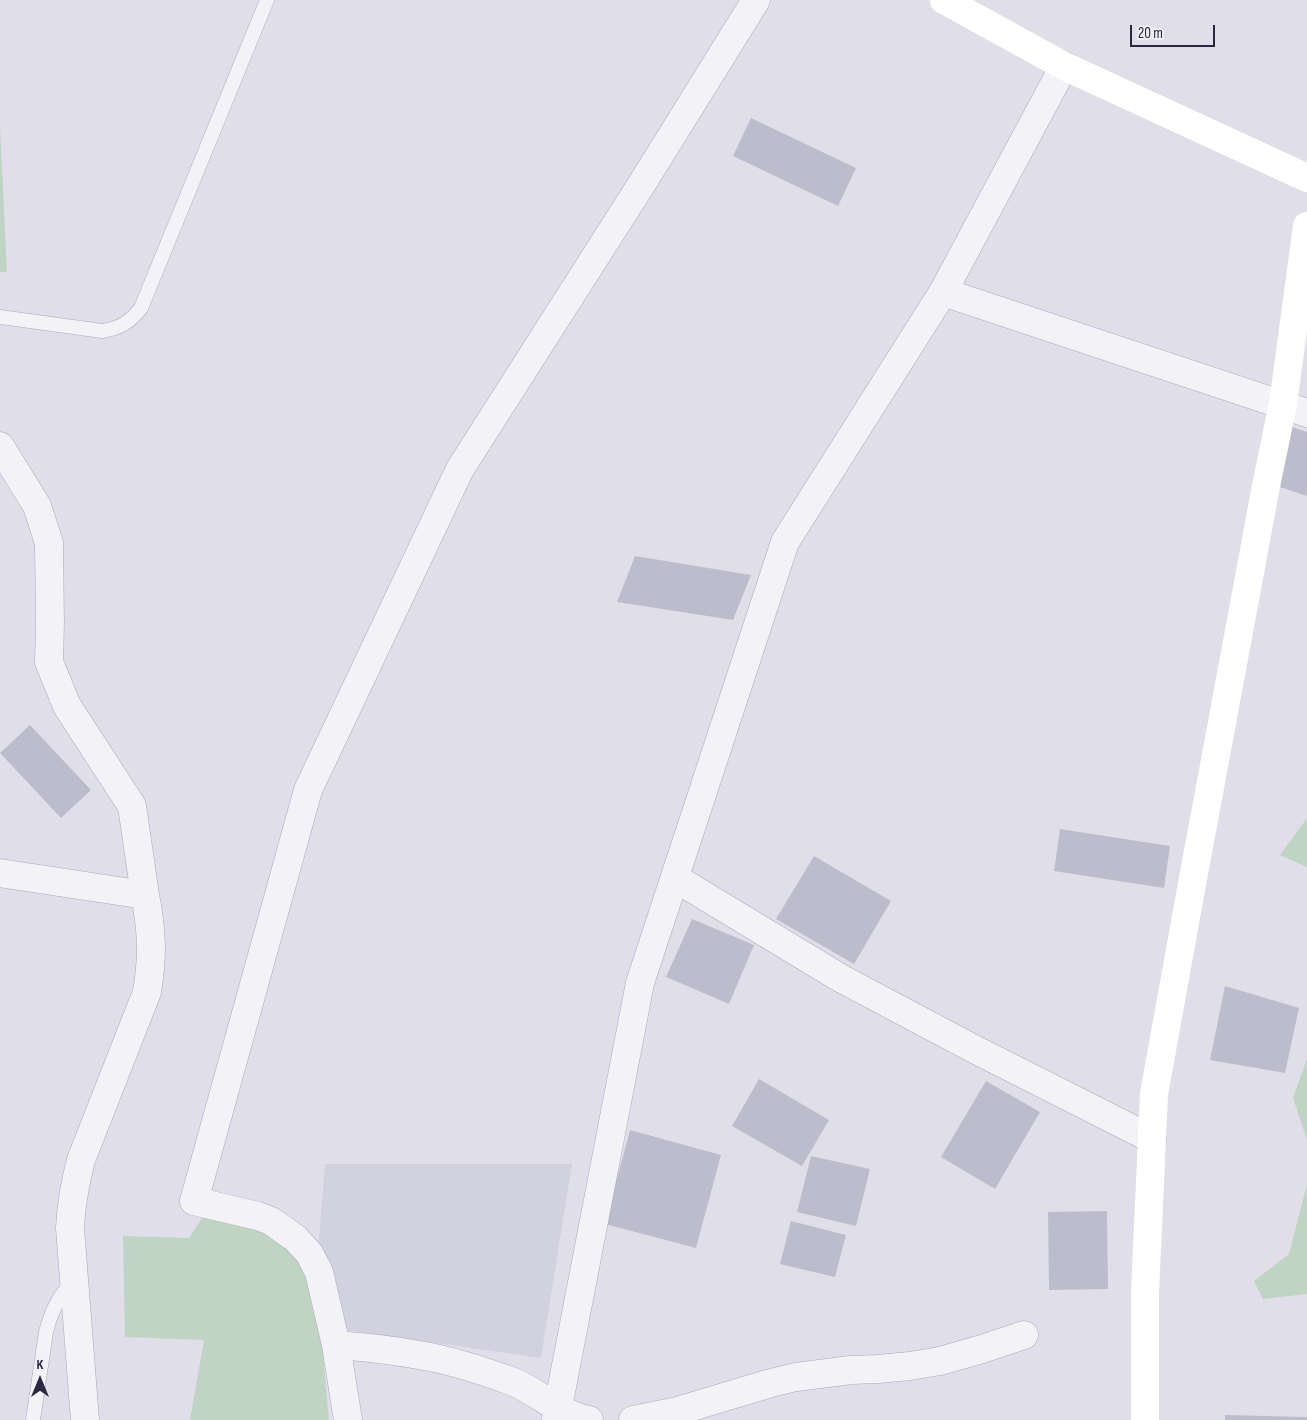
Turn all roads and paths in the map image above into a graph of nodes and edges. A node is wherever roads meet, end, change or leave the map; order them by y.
1 (267, 0) edge
2 (756, 0) edge
3 (944, 0) edge
4 (1064, 66) junction
5 (1307, 178) edge
6 (1307, 226) edge
7 (943, 292) junction
8 (0, 317) edge
9 (1295, 408) edge
10 (0, 446) edge
11 (0, 873) edge
12 (675, 878) junction
13 (145, 895) junction
14 (1152, 1139) junction
15 (74, 1281) junction
16 (1024, 1335) dead end
17 (336, 1345) junction
18 (557, 1413) edge
19 (33, 1420) edge
20 (85, 1420) edge
21 (348, 1420) edge
22 (589, 1420) edge
23 (633, 1420) edge
24 (1145, 1420) edge

1 - 8 lane
2 - 17 street
3 - 4 street
4 - 5 street
4 - 7 street
6 - 9 street
7 - 9 street
7 - 12 street
9 - 14 street
10 - 13 street
11 - 13 street
12 - 14 street
12 - 18 street
13 - 15 street
14 - 24 street
15 - 19 lane
15 - 20 street
16 - 23 street
17 - 18 street
17 - 21 street
18 - 22 street

